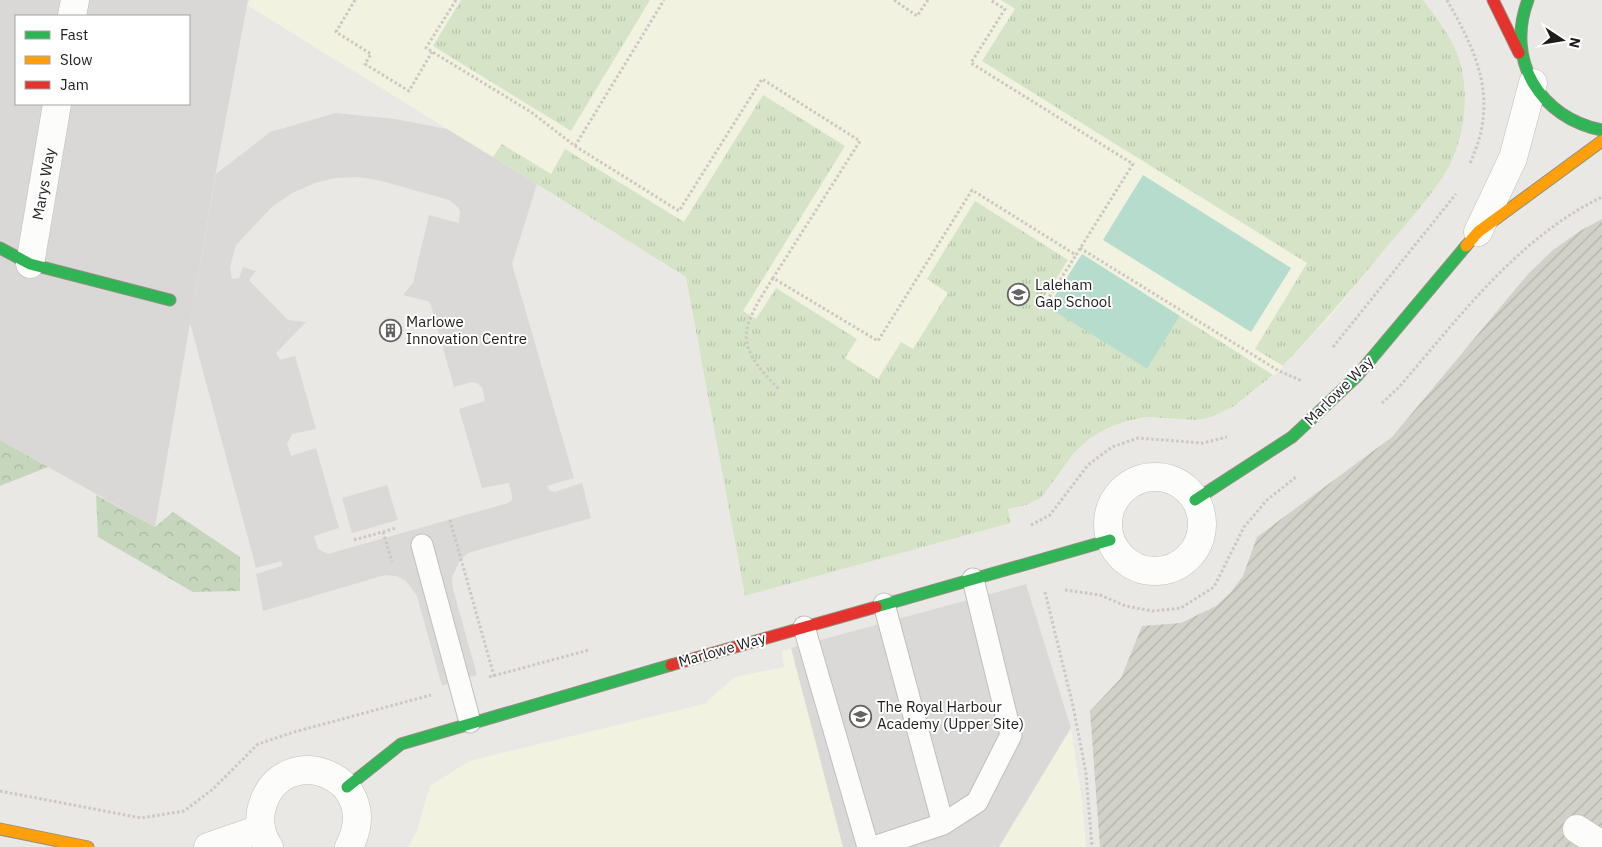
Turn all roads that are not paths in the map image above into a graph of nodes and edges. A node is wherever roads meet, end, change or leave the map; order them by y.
1 (75, 0) edge
2 (1492, 0) edge
3 (1528, 0) edge
4 (72, 15) edge
5 (1529, 74) junction
6 (58, 105) edge
7 (1602, 130) edge
8 (1602, 141) edge
9 (1478, 232) junction
10 (0, 248) edge
11 (30, 264) junction
12 (170, 300) dead end
13 (1195, 500) junction
14 (1110, 540) junction
15 (422, 545) dead end
16 (973, 579) junction
17 (884, 604) junction
18 (804, 627) junction
19 (470, 722) junction
20 (347, 787) junction
21 (943, 824) junction
22 (0, 829) edge
23 (1577, 829) dead end
24 (265, 838) edge
25 (1602, 845) edge
26 (88, 847) edge
27 (208, 847) edge
28 (349, 847) edge
29 (868, 847) edge
30 (874, 847) edge

1 - 4 street
2 - 5 street
3 - 5 street
5 - 7 street
5 - 9 street, Marlowe Way
6 - 11 street, Marys Way
8 - 9 street, Marlowe Way
9 - 13 street, Marlowe Way
10 - 11 street
11 - 12 street
13 - 14 street
13 - 14 street
14 - 16 street, Marlowe Way
15 - 19 lane
16 - 17 street, Marlowe Way
16 - 21 lane
17 - 18 street, Marlowe Way
17 - 21 lane
18 - 19 street, Marlowe Way
18 - 29 lane
19 - 20 street, Marlowe Way
20 - 24 street
20 - 28 street
21 - 30 lane
22 - 26 street
23 - 25 street
24 - 27 street

